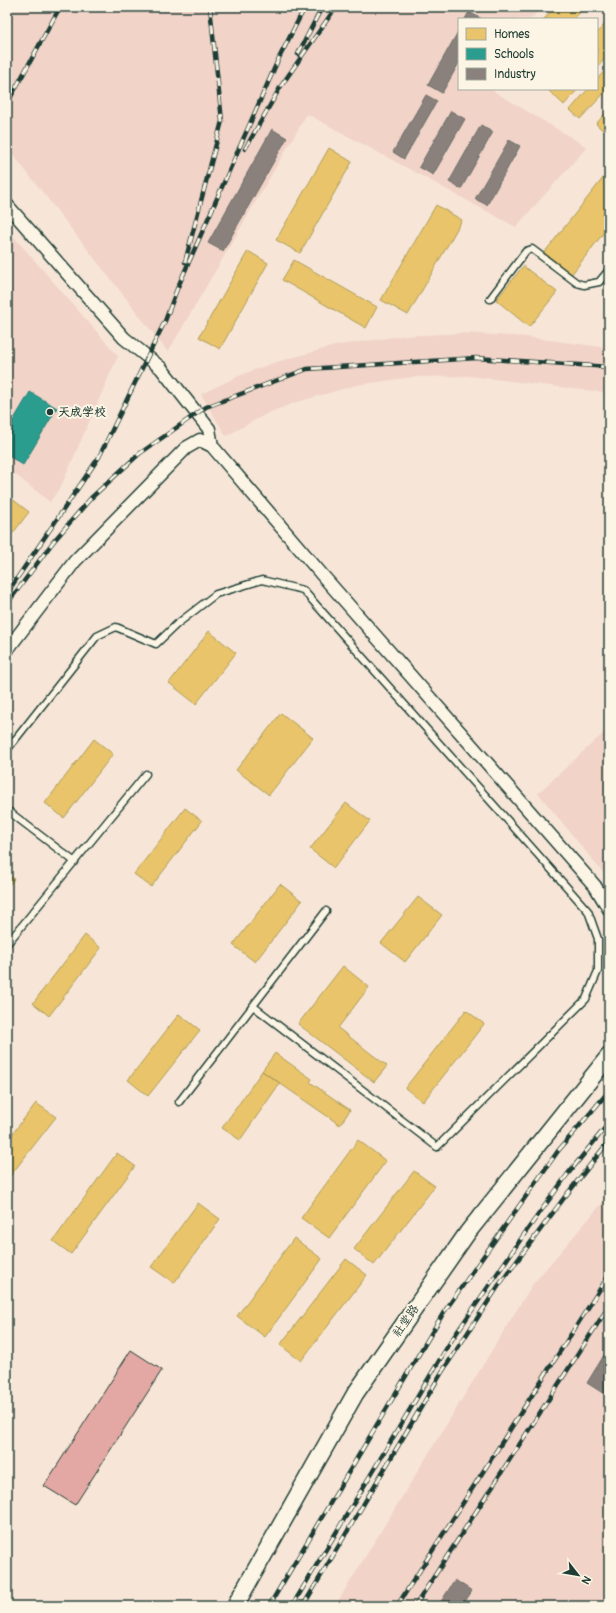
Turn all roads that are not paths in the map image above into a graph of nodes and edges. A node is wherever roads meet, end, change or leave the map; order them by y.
1 (7, 205) edge
2 (609, 270) edge
3 (490, 299) dead end
4 (212, 446) junction
5 (7, 650) edge
6 (7, 750) edge
7 (146, 774) dead end
8 (7, 810) edge
9 (75, 862) junction
10 (609, 909) edge
11 (326, 911) dead end
12 (7, 944) edge
13 (253, 1006) junction
14 (609, 1056) edge
15 (179, 1102) dead end
16 (235, 1606) edge

1 - 4 street
2 - 3 lane
4 - 5 street
4 - 10 street
6 - 13 lane
7 - 9 lane
8 - 9 lane
9 - 12 lane
11 - 13 lane
13 - 15 lane
14 - 16 street, 社堂路

